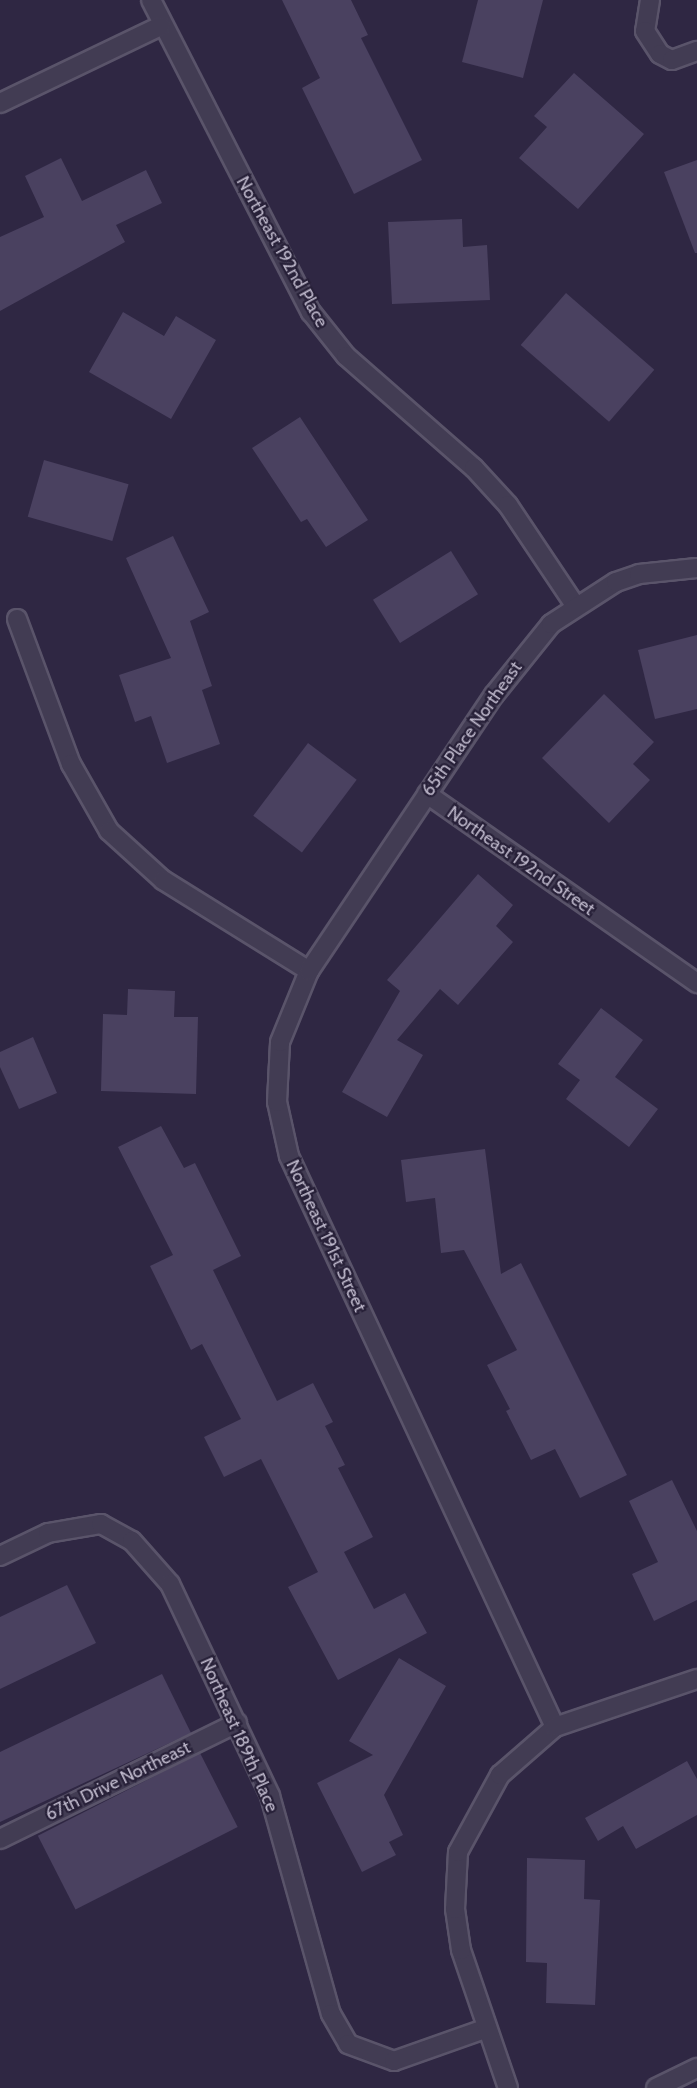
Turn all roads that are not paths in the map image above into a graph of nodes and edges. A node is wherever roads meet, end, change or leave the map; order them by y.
1 (151, 0) edge
2 (650, 0) edge
3 (161, 26) junction
4 (697, 51) edge
5 (0, 103) edge
6 (697, 568) edge
7 (575, 605) junction
8 (17, 620) dead end
9 (427, 794) junction
10 (309, 971) junction
11 (697, 983) edge
12 (0, 1556) edge
13 (697, 1679) edge
14 (237, 1724) junction
15 (555, 1727) junction
16 (0, 1839) edge
17 (485, 2029) junction
18 (697, 2068) edge
19 (508, 2088) edge
20 (656, 2088) edge

1 - 3 street, Northeast 192nd Place
2 - 4 street
3 - 5 street
3 - 7 street, Northeast 192nd Place
6 - 7 street, 65th Place Northeast
7 - 9 street, 65th Place Northeast
8 - 10 street
9 - 10 street, 65th Place Northeast
9 - 11 street, Northeast 192nd Street
10 - 15 street, Northeast 191st Street
12 - 14 street, Northeast 189th Place
13 - 15 street
14 - 16 street, 67th Drive Northeast
14 - 17 street, Northeast 189th Place
15 - 17 street
17 - 19 street
18 - 20 street

